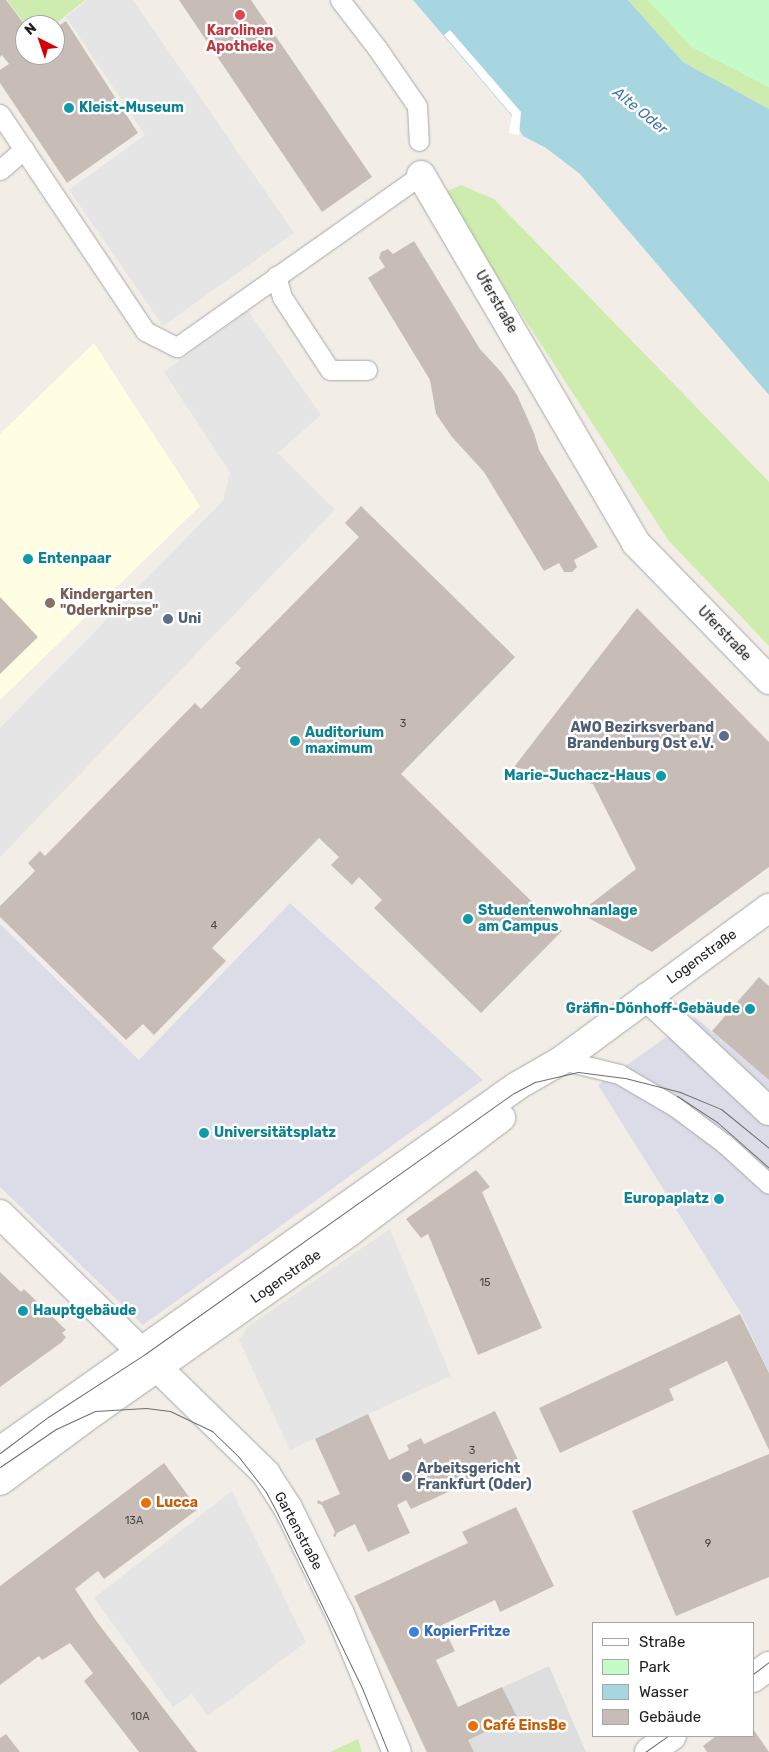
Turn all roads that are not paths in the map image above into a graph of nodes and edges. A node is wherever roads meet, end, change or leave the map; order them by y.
1 (340, 0) edge
2 (0, 114) edge
3 (419, 142) dead end
4 (24, 148) junction
5 (0, 170) edge
6 (421, 175) joint
7 (276, 276) junction
8 (367, 370) dead end
9 (769, 680) edge
10 (769, 908) edge
11 (647, 997) junction
12 (562, 1060) junction
13 (769, 1111) edge
14 (769, 1184) edge
15 (0, 1214) edge
16 (150, 1359) junction
17 (0, 1451) edge
18 (0, 1482) edge
19 (769, 1666) edge
20 (754, 1677) edge
21 (671, 1737) edge
22 (397, 1752) edge
23 (649, 1752) edge

1 - 3 lane
2 - 4 lane
4 - 5 lane
4 - 7 lane, Uferstraße
6 - 7 lane, Uferstraße
6 - 9 street, Uferstraße
7 - 8 lane
10 - 11 street, Logenstraße
11 - 12 street, Logenstraße
11 - 13 street
12 - 14 lane
12 - 16 street, Logenstraße
15 - 16 street, Gartenstraße
16 - 17 street, Logenstraße
16 - 18 street, Logenstraße
16 - 22 street, Gartenstraße
19 - 20 street
21 - 23 street

